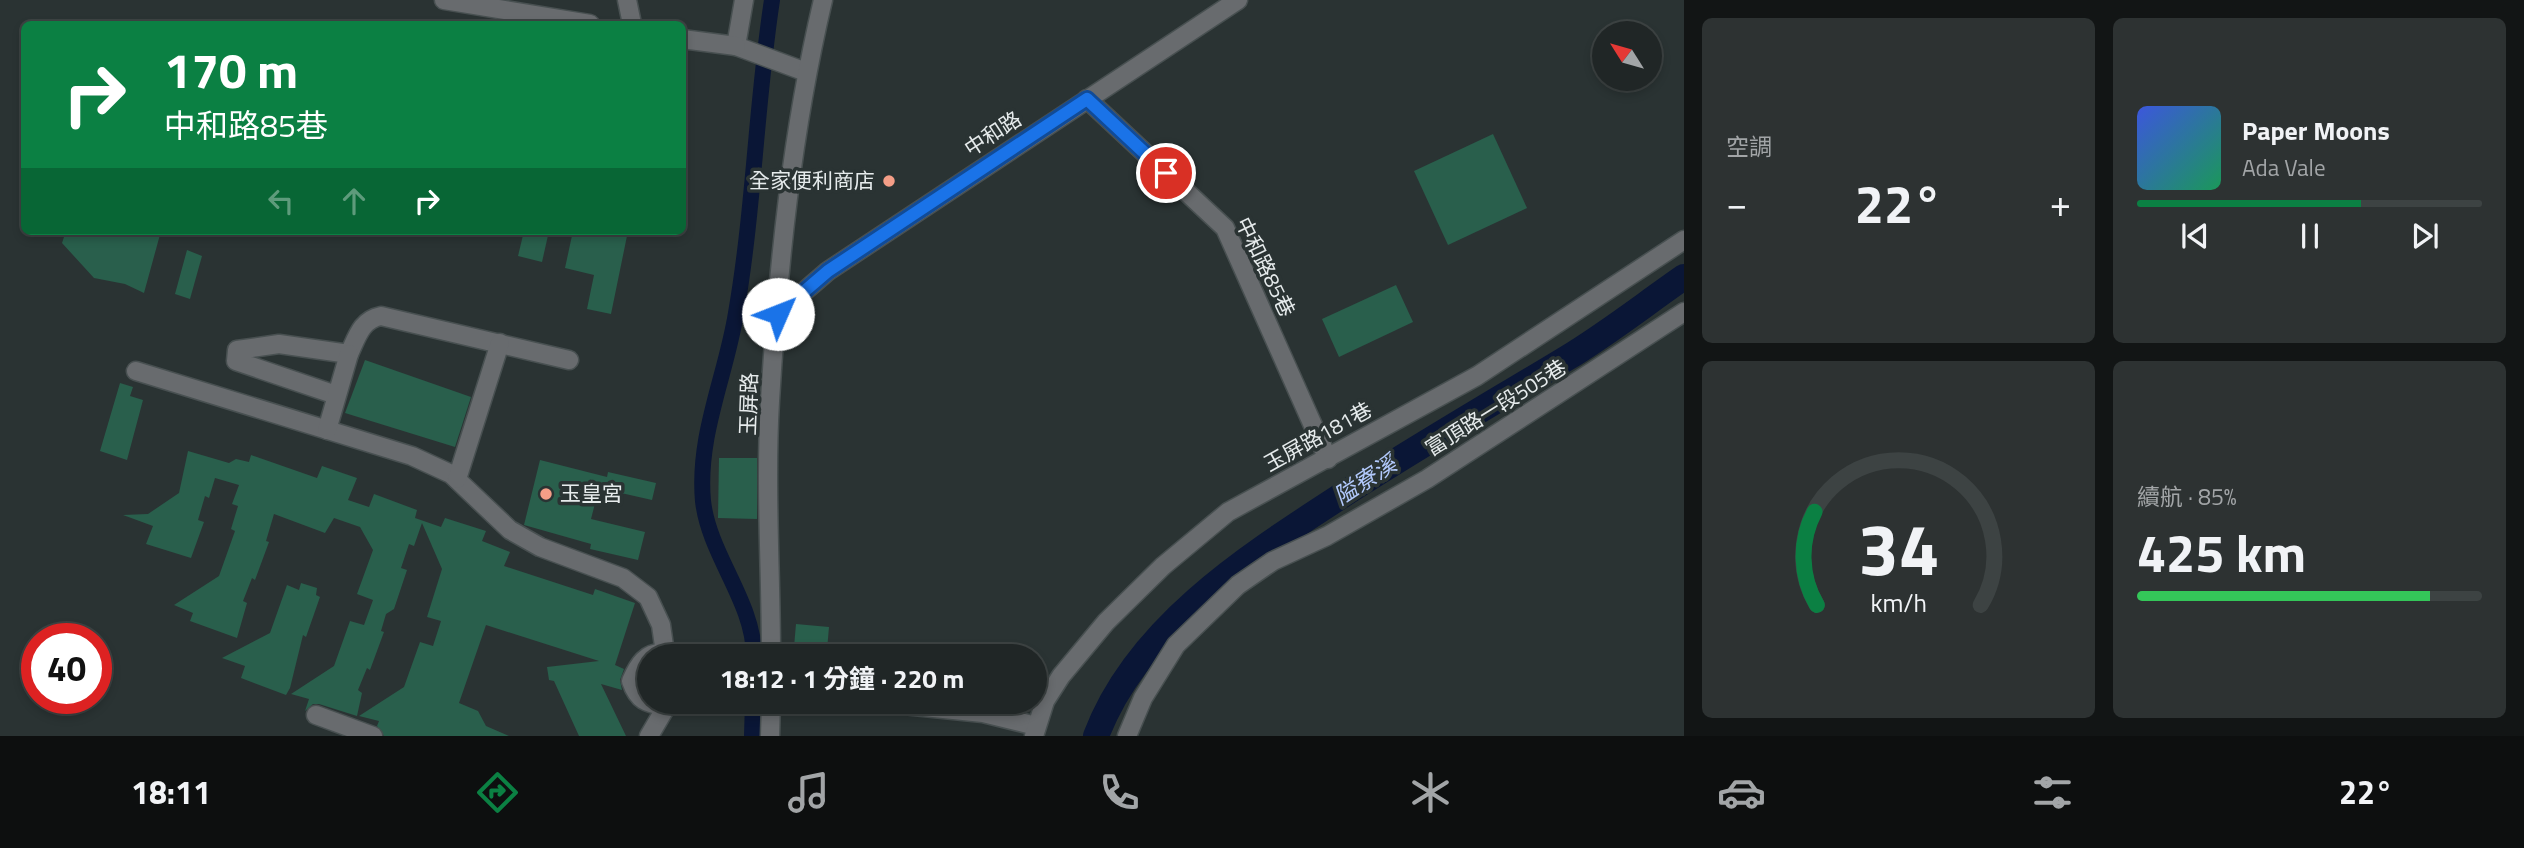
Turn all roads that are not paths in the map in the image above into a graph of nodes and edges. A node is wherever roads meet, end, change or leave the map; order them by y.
1 (444, 0) edge
2 (627, 0) edge
3 (744, 0) edge
4 (823, 0) edge
5 (1238, 0) edge
6 (572, 21) edge
7 (631, 21) edge
8 (686, 40) edge
9 (736, 46) junction
10 (806, 72) junction
11 (1087, 99) junction
12 (1684, 240) edge
13 (1684, 312) edge
14 (778, 314) junction
15 (500, 343) junction
16 (349, 354) junction
17 (569, 360) dead end
18 (136, 371) dead end
19 (336, 395) junction
20 (327, 430) junction
21 (1328, 459) junction
22 (457, 480) junction
23 (666, 644) edge
24 (771, 644) edge
25 (637, 671) edge
26 (637, 697) edge
27 (664, 714) edge
28 (771, 714) edge
29 (987, 714) edge
30 (316, 715) dead end
31 (1035, 731) edge
32 (373, 736) edge
33 (649, 736) edge
34 (770, 736) edge
35 (1127, 736) edge

1 - 6 street
2 - 7 street
3 - 9 street
4 - 10 street, 玉屏路
5 - 11 street, 中和路
8 - 9 street
9 - 10 street
10 - 14 street, 玉屏路
11 - 14 street, 中和路
11 - 21 street, 中和路85巷
12 - 21 street, 玉屏路181巷
13 - 35 street, 富頂路一段505巷
14 - 24 street, 玉屏路
15 - 16 street
15 - 17 street
15 - 22 street
16 - 19 street
16 - 19 street
18 - 20 street
19 - 20 street
20 - 22 street
21 - 31 street, 玉屏路181巷
22 - 23 street
25 - 26 street
27 - 33 street
28 - 34 street
29 - 31 street
30 - 32 street

